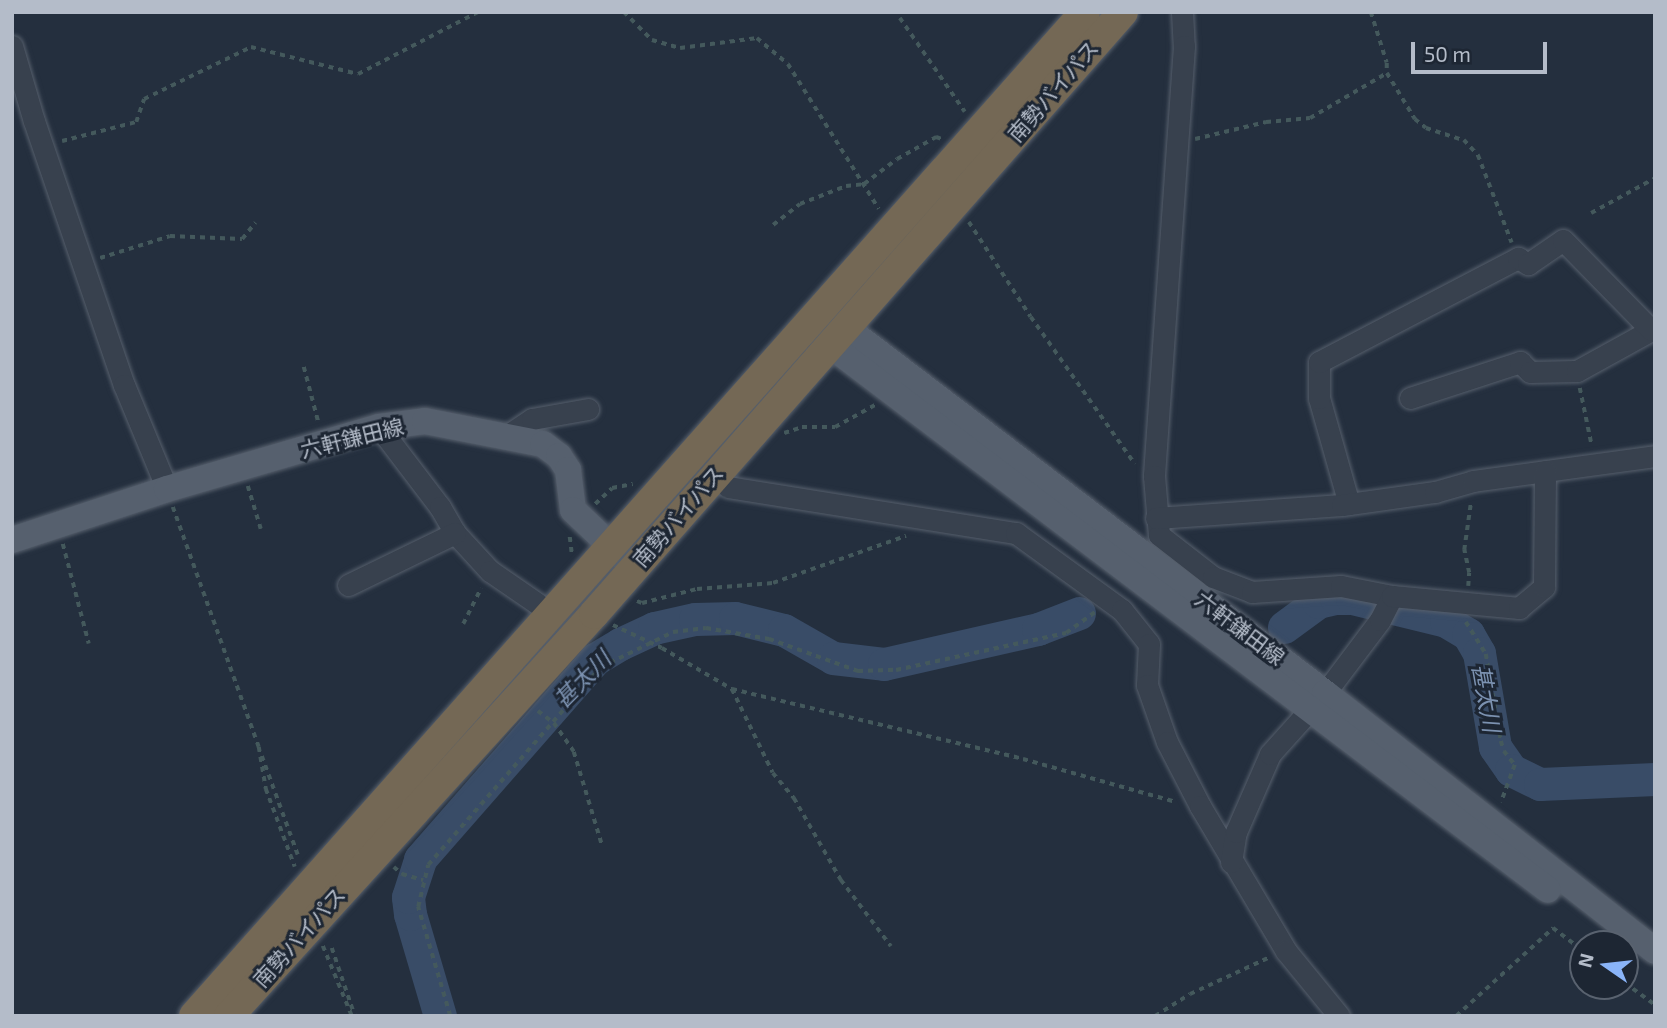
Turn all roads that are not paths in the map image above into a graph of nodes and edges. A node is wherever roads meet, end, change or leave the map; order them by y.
1 (1085, 12) edge
2 (1123, 12) edge
3 (1182, 12) edge
4 (12, 46) edge
5 (826, 327) junction
6 (1653, 329) edge
7 (1410, 398) dead end
8 (588, 409) dead end
9 (379, 427) junction
10 (505, 437) junction
11 (1655, 456) edge
12 (1545, 471) junction
13 (728, 487) dead end
14 (167, 489) junction
15 (1349, 505) junction
16 (1156, 519) junction
17 (456, 533) junction
18 (12, 540) edge
19 (622, 557) junction
20 (348, 585) dead end
21 (1392, 597) junction
22 (537, 604) dead end
23 (1317, 701) junction
24 (1231, 862) junction
25 (1602, 930) edge
26 (1655, 951) edge
27 (1639, 959) edge
28 (1655, 971) edge
29 (194, 1016) edge
30 (229, 1016) edge
31 (1339, 1016) edge

1 - 5 highway, 南勢バイパス
2 - 5 highway, 南勢バイパス
3 - 16 street
4 - 14 street
5 - 19 highway, 南勢バイパス
5 - 23 main road, 六軒鎌田線
6 - 7 street
6 - 15 street
8 - 10 street
9 - 10 main road, 六軒鎌田線
9 - 14 main road, 六軒鎌田線
9 - 17 street
10 - 19 main road, 六軒鎌田線
11 - 12 street
12 - 15 street
12 - 21 street
13 - 24 street
14 - 18 main road, 六軒鎌田線
15 - 16 street
16 - 21 street
17 - 20 street
17 - 22 street
19 - 29 highway, 南勢バイパス
19 - 30 highway, 南勢バイパス
21 - 23 street
23 - 24 street
23 - 25 main road, 六軒鎌田線
23 - 26 main road, 六軒鎌田線
24 - 31 street
27 - 28 main road

